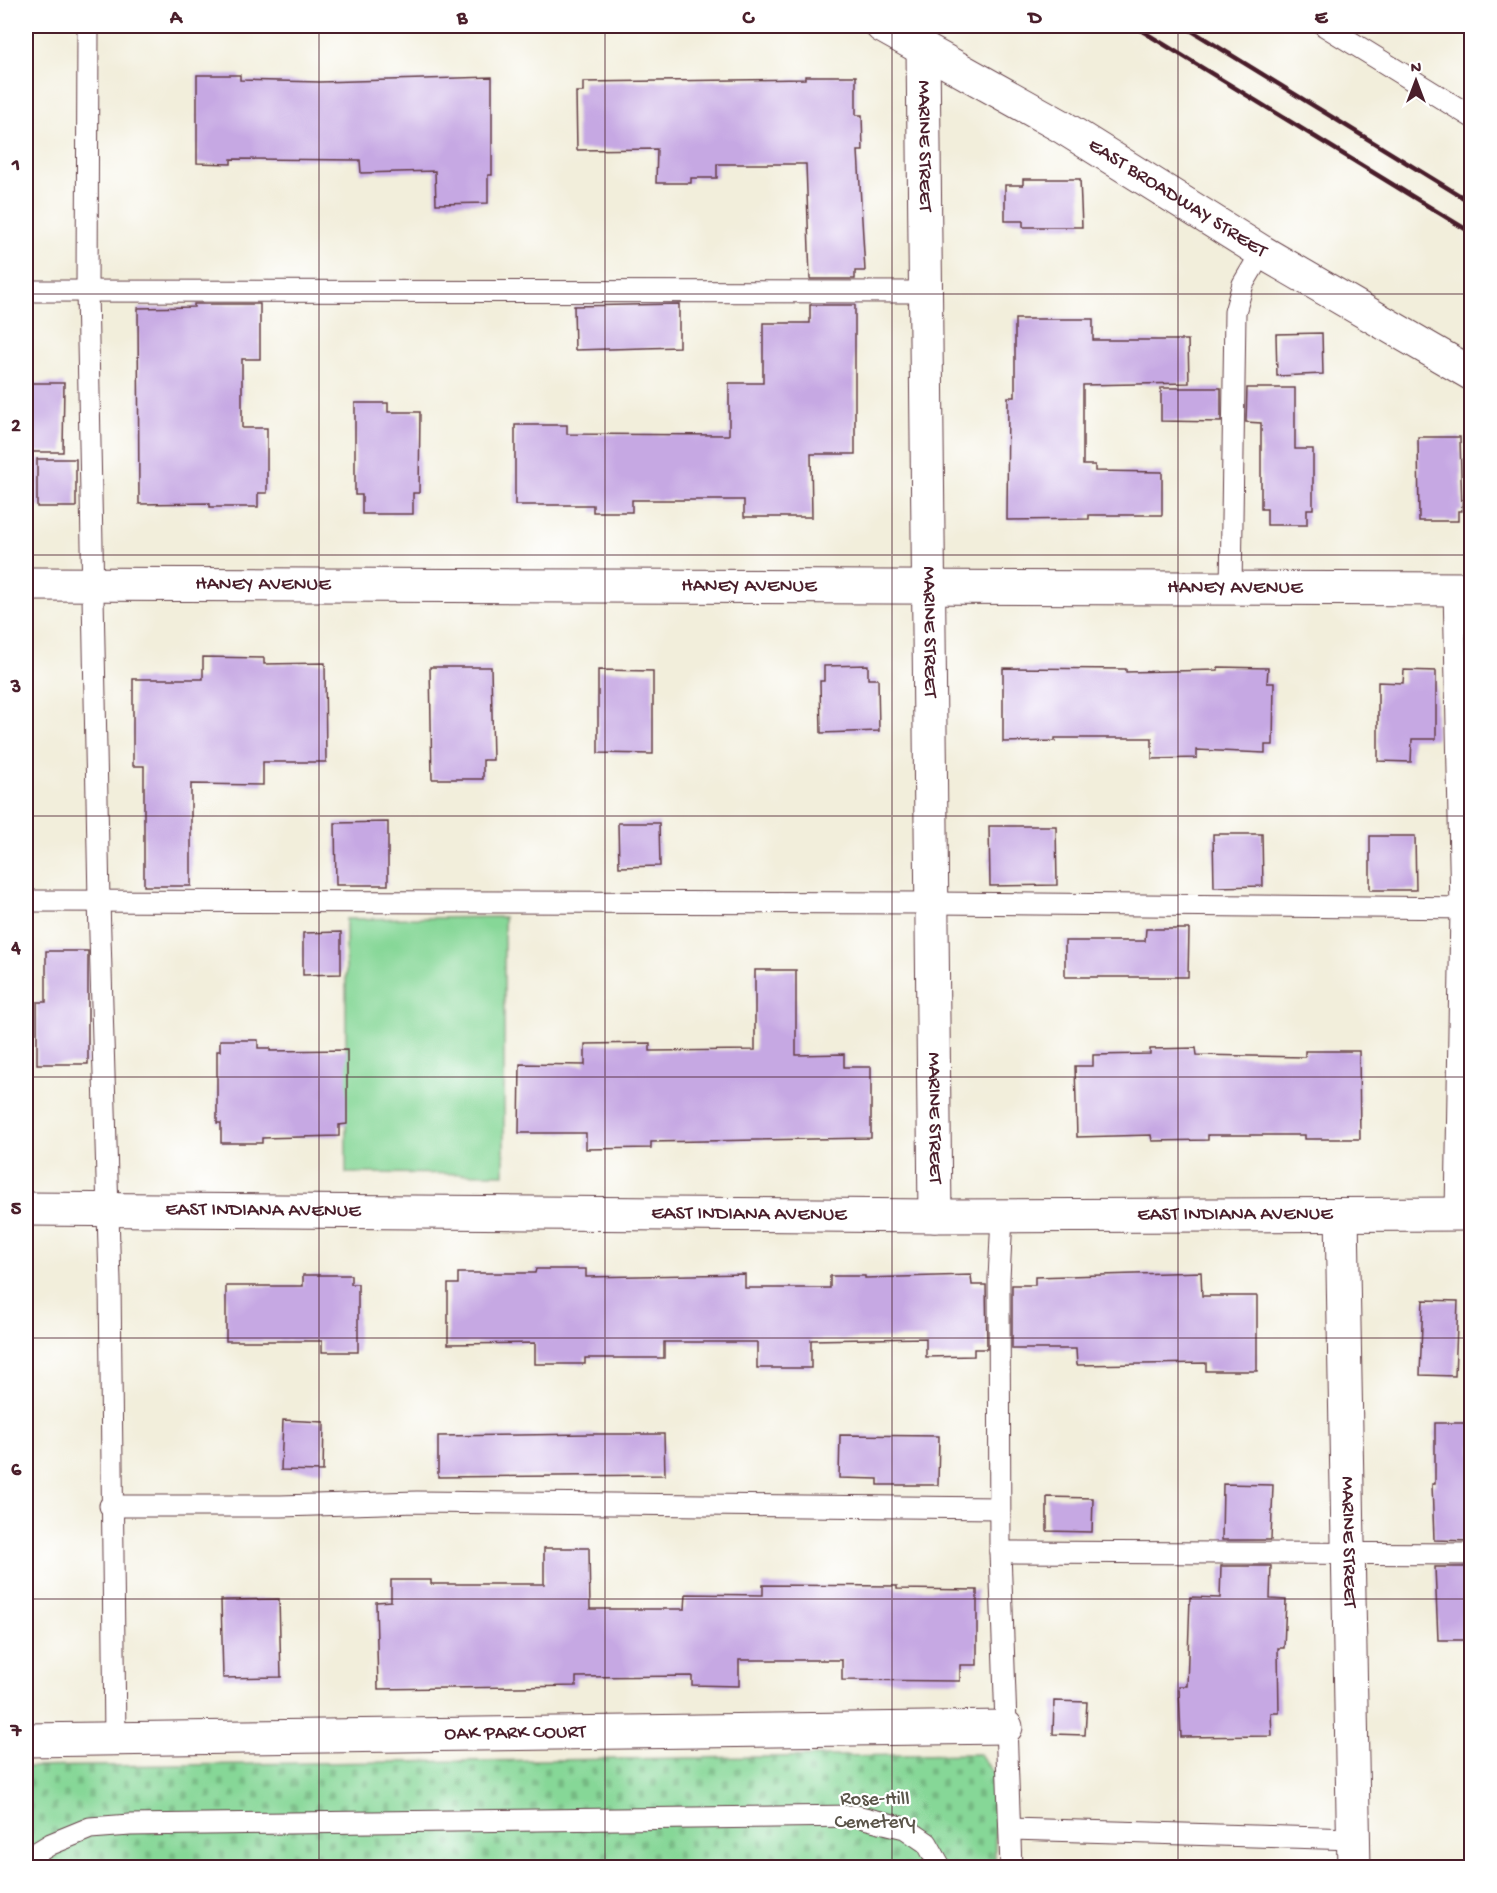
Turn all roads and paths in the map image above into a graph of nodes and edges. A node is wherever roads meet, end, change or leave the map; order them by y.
1 (87, 26) edge
2 (882, 26) edge
3 (1325, 26) edge
4 (923, 48) junction
5 (1472, 117) edge
6 (1262, 252) junction
7 (26, 291) edge
8 (87, 291) junction
9 (924, 292) junction
10 (1472, 374) edge
11 (26, 584) edge
12 (92, 584) junction
13 (926, 588) junction
14 (1463, 589) edge
15 (1231, 590) junction
16 (26, 901) edge
17 (99, 901) junction
18 (932, 903) junction
19 (1466, 908) edge
20 (108, 1208) junction
21 (26, 1209) edge
22 (1464, 1214) edge
23 (1342, 1215) junction
24 (935, 1216) junction
25 (1002, 1216) junction
26 (110, 1506) junction
27 (999, 1508) junction
28 (1000, 1552) junction
29 (1350, 1553) junction
30 (1472, 1554) edge
31 (1006, 1728) junction
32 (115, 1739) junction
33 (26, 1740) edge
34 (1011, 1829) junction
35 (1354, 1853) edge
36 (26, 1859) edge
37 (942, 1868) edge
38 (1011, 1868) edge

1 - 8 lane
2 - 4 street, EAST BROADWAY STREET
3 - 5 lane
4 - 6 street, EAST BROADWAY STREET
4 - 9 street, MARINE STREET
6 - 10 street, EAST BROADWAY STREET
6 - 15 lane
7 - 8 lane
8 - 9 lane
8 - 12 lane
9 - 13 street, MARINE STREET
11 - 12 street, HANEY AVENUE
12 - 13 street, HANEY AVENUE
12 - 17 lane
13 - 15 street, HANEY AVENUE
13 - 18 street, MARINE STREET
14 - 15 street, HANEY AVENUE
14 - 19 lane
16 - 17 lane
17 - 18 lane
17 - 20 lane
18 - 19 lane
18 - 24 street, MARINE STREET
19 - 22 lane
20 - 21 street, EAST INDIANA AVENUE
20 - 24 street, EAST INDIANA AVENUE
20 - 26 lane
22 - 23 street, EAST INDIANA AVENUE
23 - 25 street, EAST INDIANA AVENUE
23 - 29 street, MARINE STREET
24 - 25 street, EAST INDIANA AVENUE
25 - 27 lane
26 - 27 lane
26 - 32 lane
27 - 28 lane
28 - 29 lane
28 - 31 lane
29 - 30 lane
29 - 35 street, MARINE STREET
31 - 32 street, OAK PARK COURT
31 - 34 lane
32 - 33 street, OAK PARK COURT
34 - 35 lane
34 - 38 lane
36 - 37 lane

